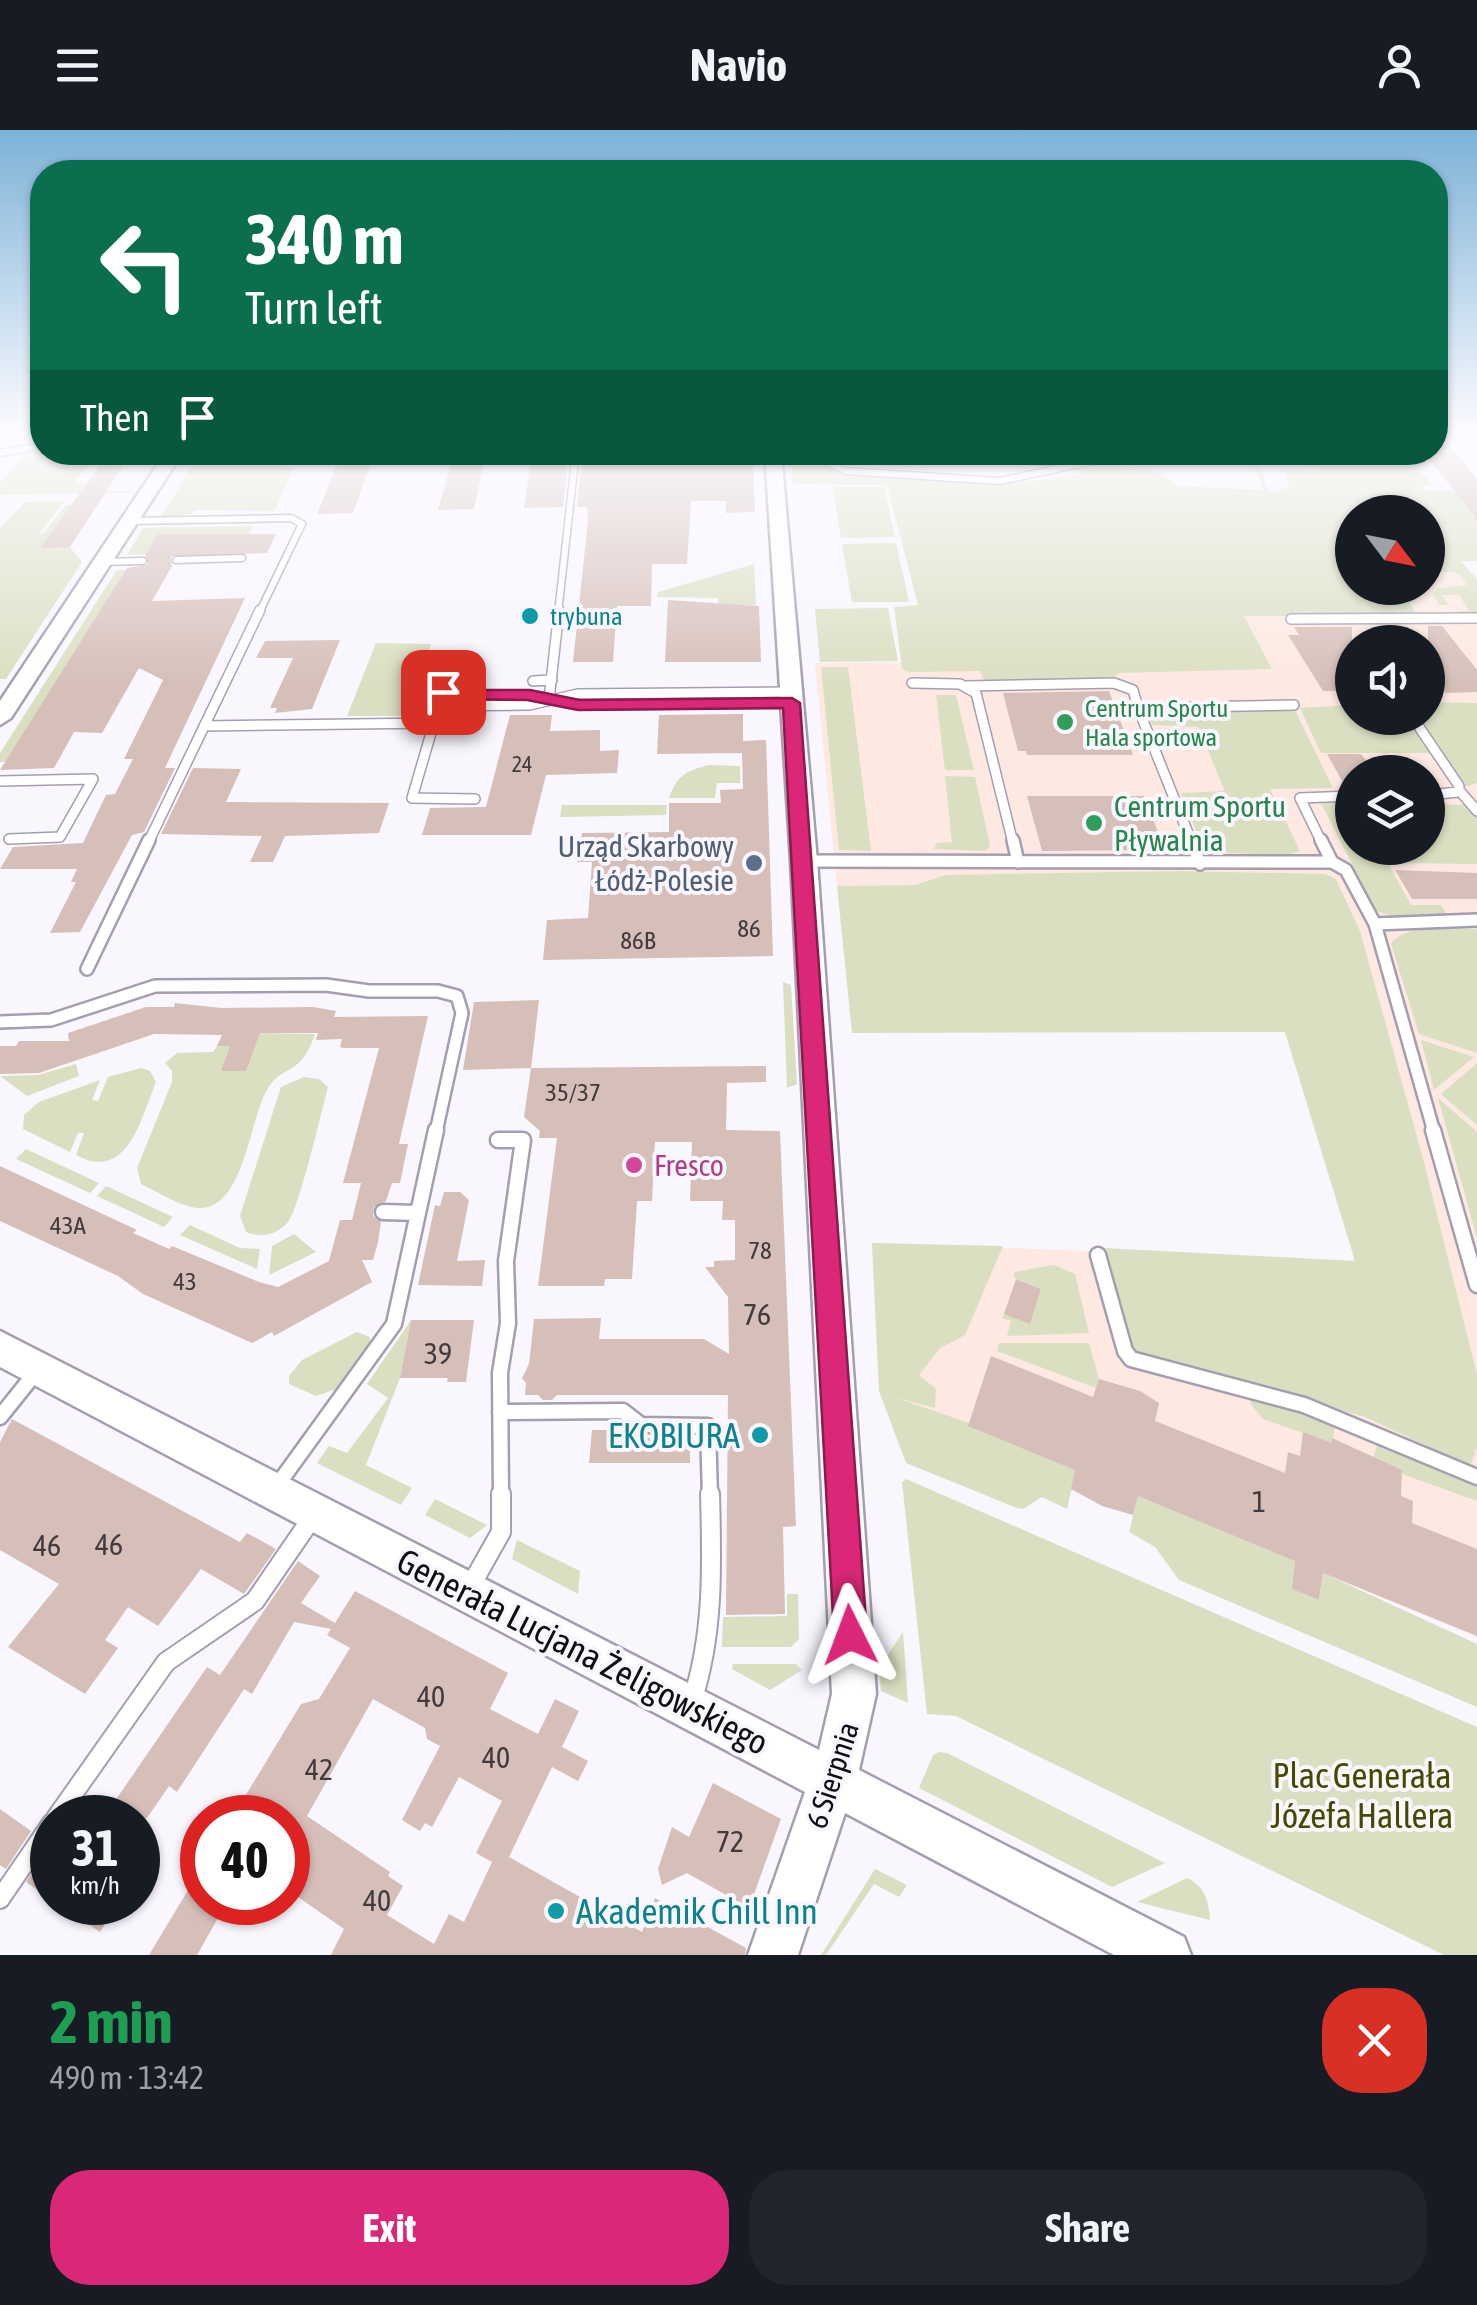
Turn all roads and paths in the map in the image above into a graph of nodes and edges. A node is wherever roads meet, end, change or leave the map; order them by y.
1 (134, 514) edge
2 (570, 514) edge
3 (777, 514) edge
4 (130, 521) junction
5 (242, 558) dead end
6 (176, 560) dead end
7 (565, 560) junction
8 (143, 561) dead end
9 (550, 561) dead end
10 (103, 562) junction
11 (1477, 618) edge
12 (1292, 619) dead end
13 (552, 680) junction
14 (534, 681) dead end
15 (912, 684) dead end
16 (968, 686) junction
17 (791, 697) junction
18 (544, 700) junction
19 (1294, 705) dead end
20 (4, 707) edge
21 (1138, 708) junction
22 (434, 723) junction
23 (204, 726) junction
24 (1424, 735) edge
25 (0, 781) edge
26 (1459, 790) junction
27 (1445, 792) edge
28 (1335, 796) edge
29 (475, 798) dead end
30 (1477, 811) edge
31 (9, 839) dead end
32 (804, 861) junction
33 (1018, 862) junction
34 (1332, 862) junction
35 (1200, 864) junction
36 (1477, 920) edge
37 (1375, 924) junction
38 (87, 969) dead end
39 (0, 1022) edge
40 (498, 1140) dead end
41 (383, 1212) dead end
42 (418, 1213) junction
43 (1098, 1254) dead end
44 (1477, 1285) edge
45 (0, 1348) edge
46 (39, 1368) junction
47 (500, 1412) junction
48 (0, 1417) edge
49 (1477, 1477) edge
50 (274, 1490) junction
51 (316, 1512) junction
52 (468, 1591) junction
53 (690, 1706) junction
54 (832, 1779) junction
55 (72, 1795) edge
56 (30, 1855) edge
57 (0, 1899) edge
58 (773, 1955) edge
59 (1166, 1955) edge

1 - 4 street
2 - 7 lane
3 - 17 street, 6 Sierpnia
4 - 10 street
4 - 23 lane
5 - 6 lane
7 - 9 lane
7 - 13 lane
8 - 10 lane
10 - 20 street
11 - 12 lane
13 - 14 lane
13 - 18 lane
15 - 16 lane
16 - 21 lane
16 - 33 lane
17 - 18 lane
17 - 32 street, 6 Sierpnia
18 - 22 lane
19 - 21 lane
21 - 35 lane
22 - 23 lane
22 - 29 lane
23 - 38 lane
24 - 26 lane
25 - 31 lane
26 - 27 lane
26 - 30 lane
28 - 34 lane
32 - 33 lane
32 - 54 street, 6 Sierpnia
33 - 35 lane
34 - 35 lane
34 - 37 lane
36 - 37 lane
37 - 44 lane
39 - 42 lane
40 - 47 lane
41 - 42 lane
42 - 50 lane
43 - 49 lane
45 - 46 street, Generała Lucjana Żeligowskiego
46 - 48 lane
46 - 50 street, Generała Lucjana Żeligowskiego
47 - 52 lane
47 - 53 lane
50 - 51 street, Generała Lucjana Żeligowskiego
51 - 52 street, Generała Lucjana Żeligowskiego
51 - 55 lane
52 - 53 street, Generała Lucjana Żeligowskiego
53 - 54 street, Generała Lucjana Żeligowskiego
54 - 58 street, 6 Sierpnia
54 - 59 street, Generała Lucjana Żeligowskiego
56 - 57 lane

